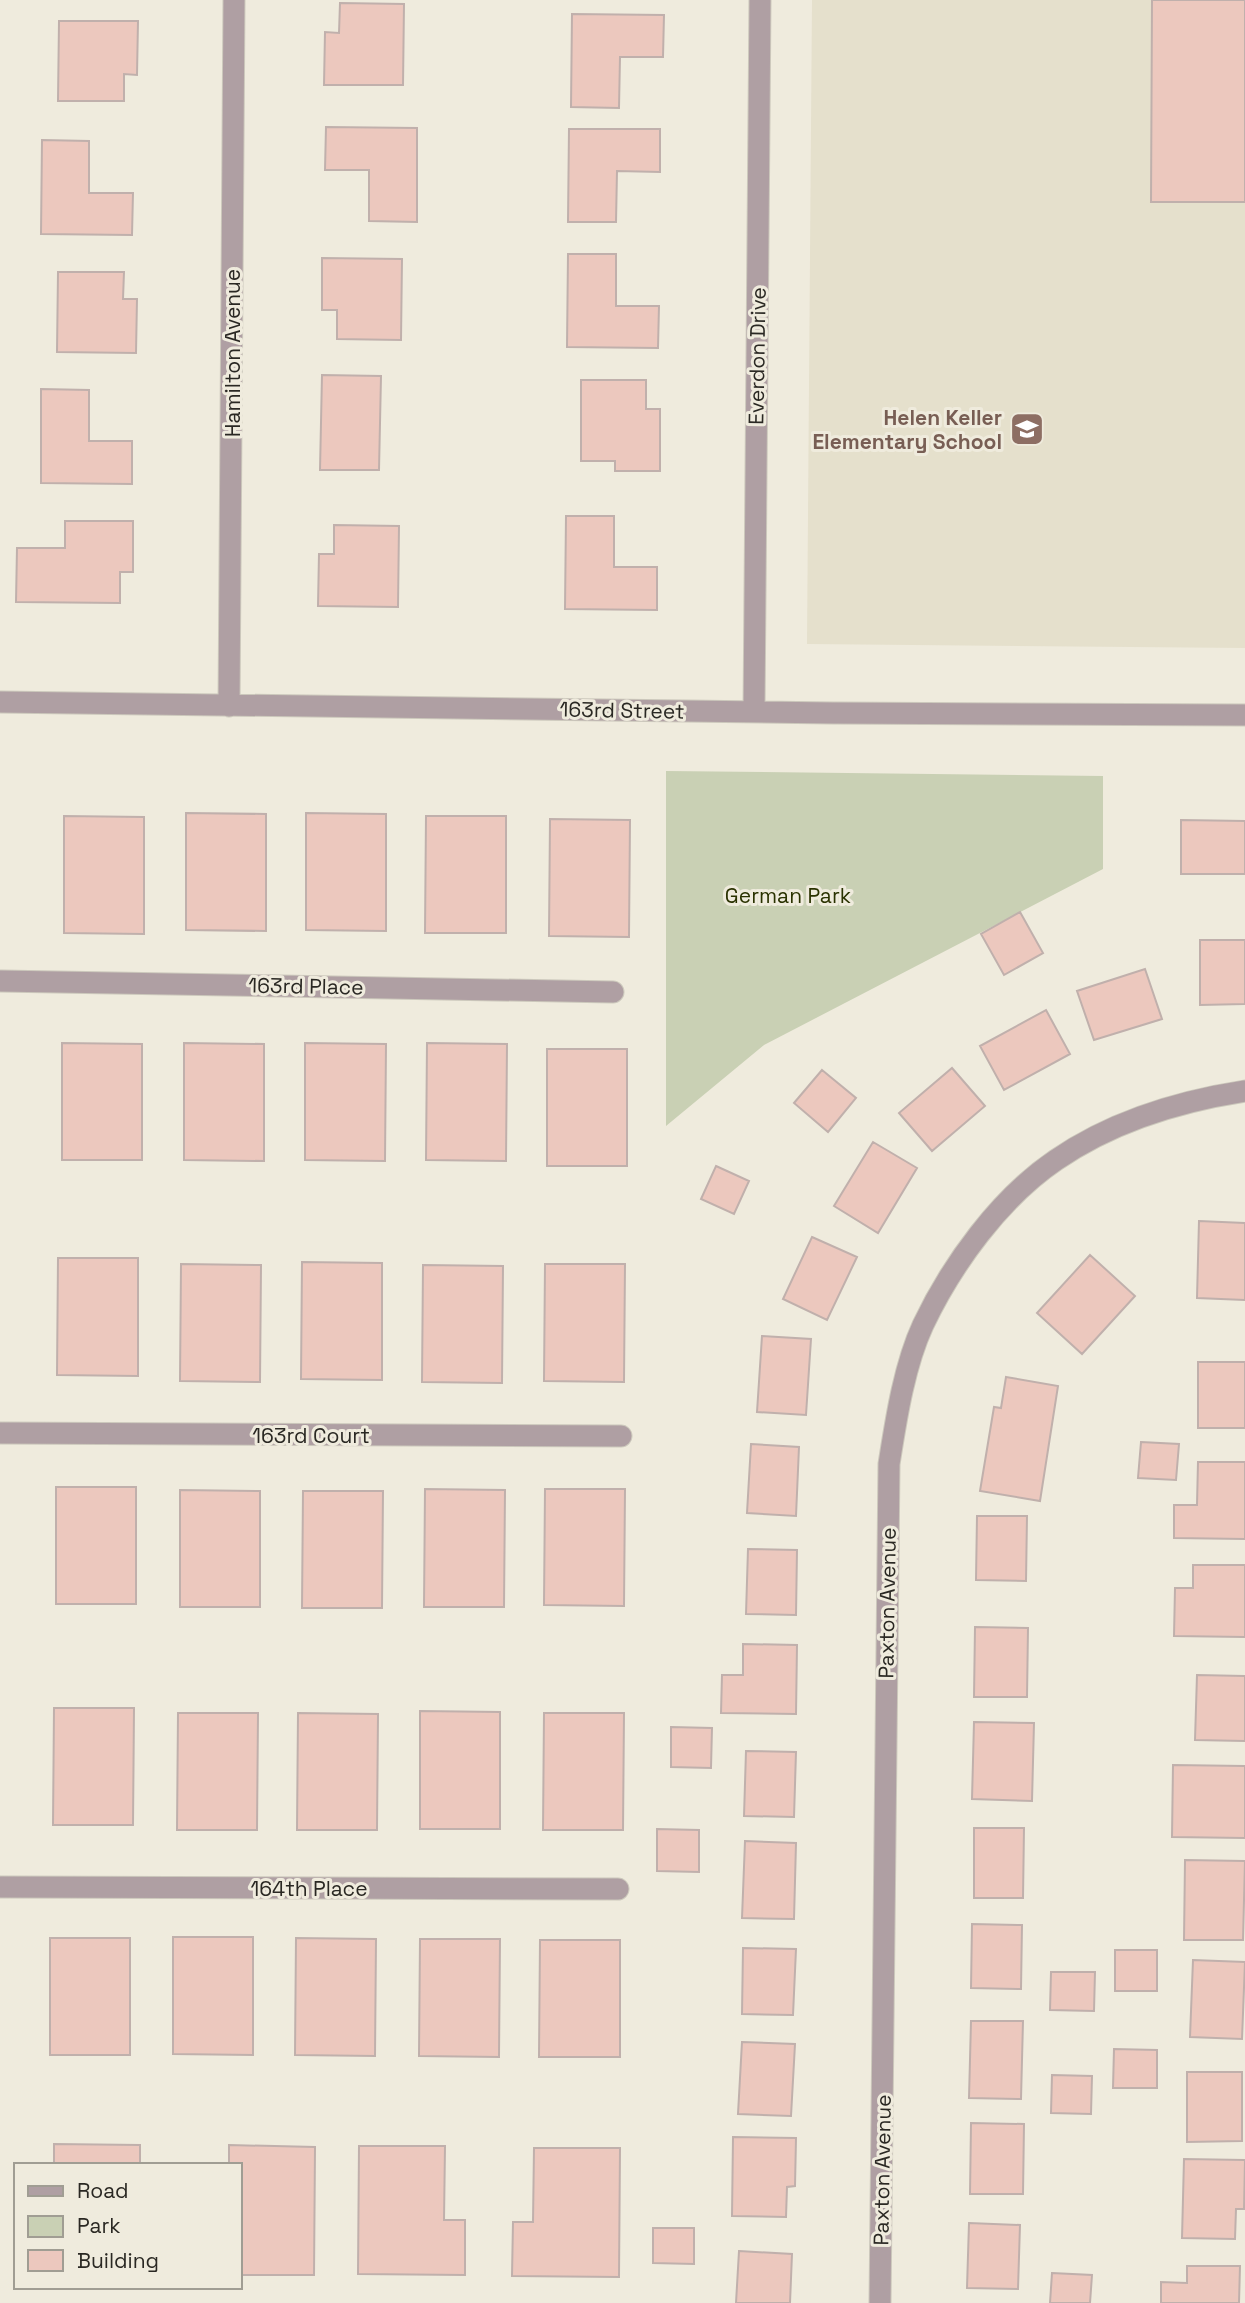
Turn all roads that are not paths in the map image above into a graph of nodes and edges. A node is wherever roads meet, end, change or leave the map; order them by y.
1 (234, 0) edge
2 (760, 0) edge
3 (0, 702) edge
4 (229, 706) junction
5 (754, 712) junction
6 (1245, 715) edge
7 (0, 981) edge
8 (612, 992) dead end
9 (1245, 1091) edge
10 (0, 1433) edge
11 (621, 1436) dead end
12 (0, 1887) edge
13 (618, 1889) dead end
14 (880, 2303) edge

1 - 4 street, Hamilton Avenue
2 - 5 street, Everdon Drive
3 - 4 street, 163rd Street
4 - 5 street, 163rd Street
5 - 6 street, 163rd Street
7 - 8 street, 163rd Place
9 - 14 street, Paxton Avenue
10 - 11 street, 163rd Court
12 - 13 street, 164th Place

